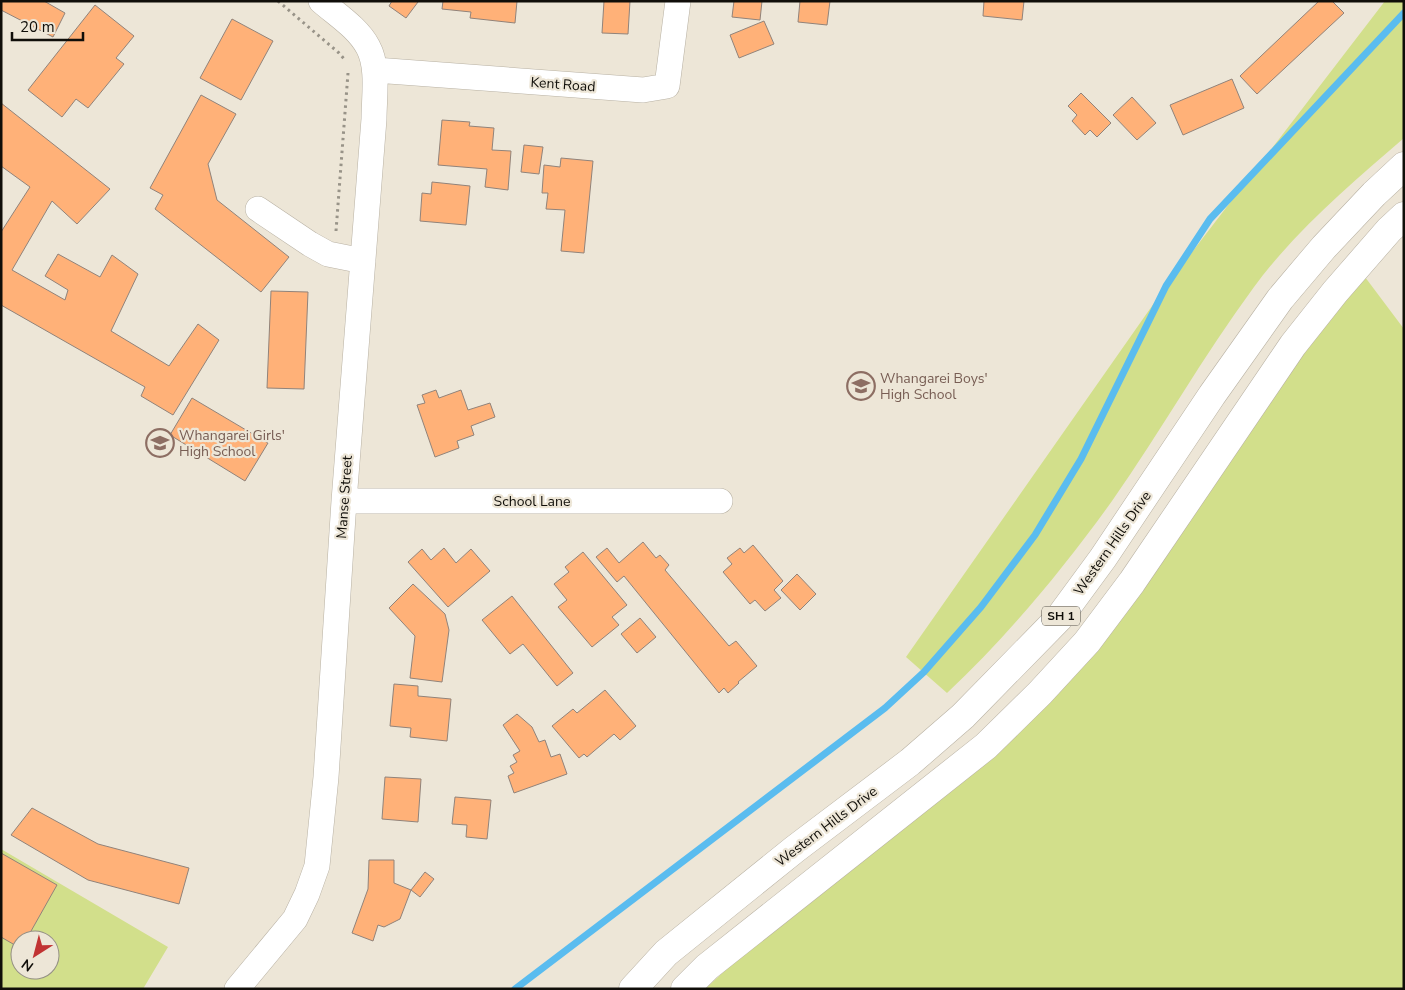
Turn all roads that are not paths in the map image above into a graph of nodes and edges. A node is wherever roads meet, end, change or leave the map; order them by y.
1 (321, 1) edge
2 (678, 1) edge
3 (374, 70) junction
4 (1404, 166) edge
5 (258, 209) dead end
6 (1404, 216) edge
7 (363, 261) junction
8 (344, 501) junction
9 (720, 501) dead end
10 (236, 989) edge
11 (633, 989) edge
12 (685, 989) edge

1 - 3 street, Manse Street
2 - 3 street, Kent Road
3 - 7 street, Manse Street
4 - 11 highway, Western Hills Drive / SH 1
5 - 7 street
6 - 12 highway, SH 1
7 - 8 street, Manse Street
8 - 9 street, School Lane
8 - 10 street, Manse Street

